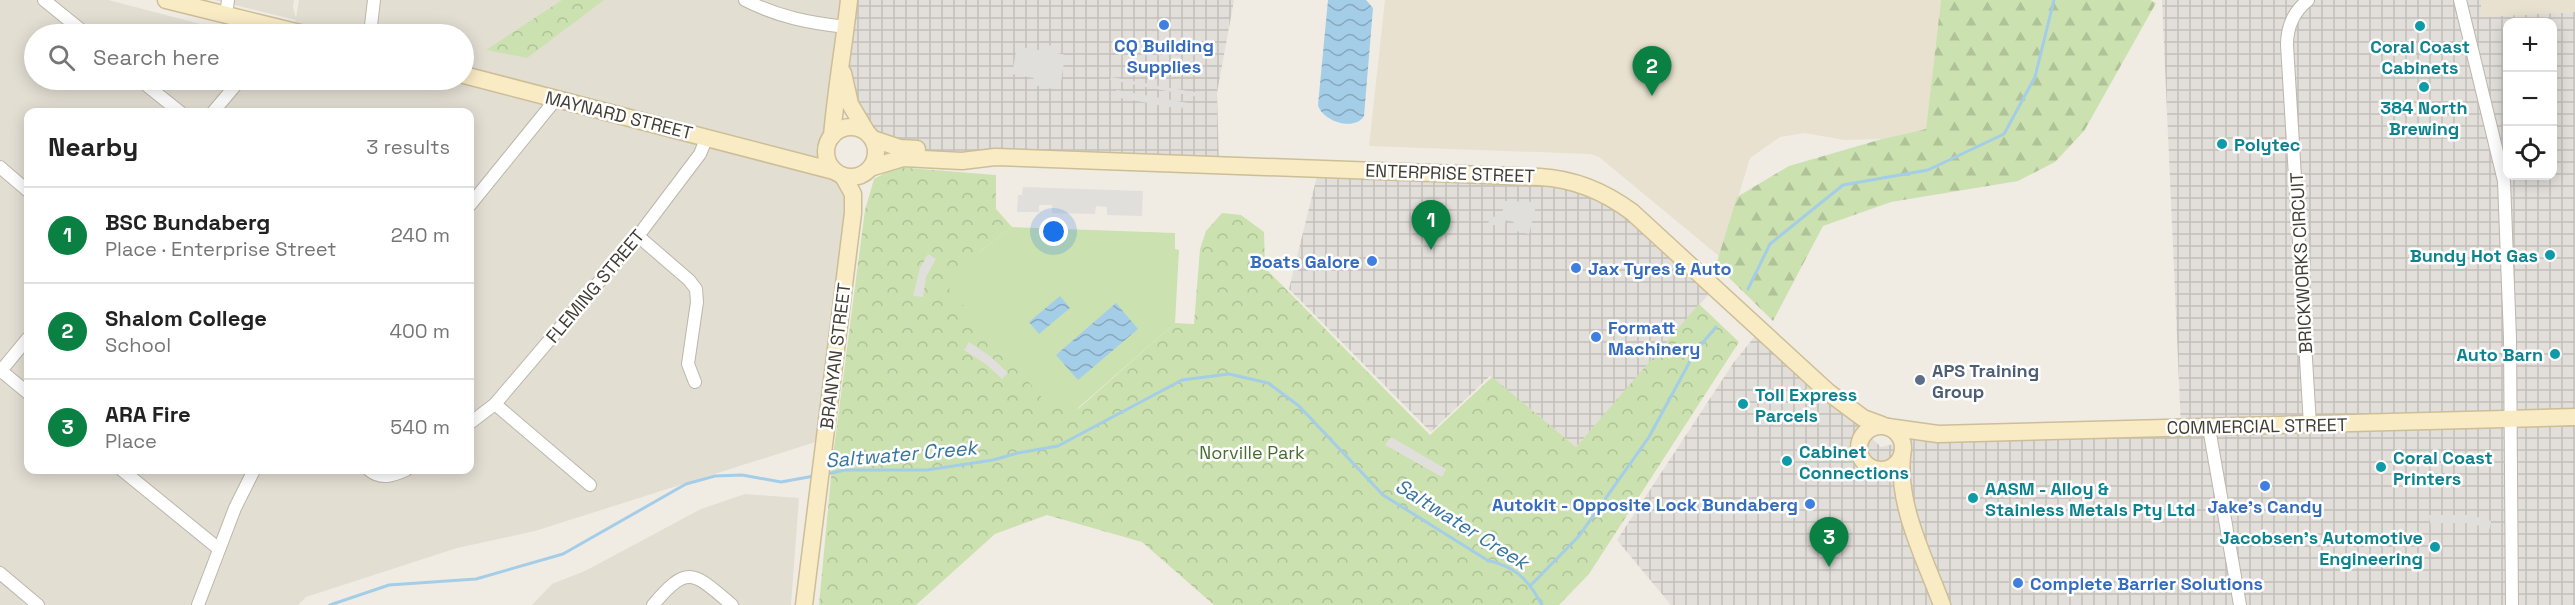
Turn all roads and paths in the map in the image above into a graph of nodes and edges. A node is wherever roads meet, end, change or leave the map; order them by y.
1 (44, 0) edge
2 (166, 0) edge
3 (374, 0) edge
4 (745, 0) edge
5 (849, 0) edge
6 (2308, 0) edge
7 (2460, 0) edge
8 (227, 8) edge
9 (74, 24) edge
10 (262, 24) edge
11 (371, 24) edge
12 (846, 27) junction
13 (841, 66) junction
14 (474, 78) edge
15 (152, 90) edge
16 (232, 90) edge
17 (556, 99) junction
18 (175, 108) edge
19 (216, 108) edge
20 (869, 135) junction
21 (707, 137) junction
22 (830, 139) junction
23 (774, 154) junction
24 (995, 157) junction
25 (0, 168) edge
26 (871, 169) junction
27 (839, 174) junction
28 (24, 188) edge
29 (474, 200) edge
30 (854, 213) junction
31 (638, 236) junction
32 (24, 343) edge
33 (0, 371) edge
34 (695, 382) dead end
35 (24, 390) edge
36 (1828, 392) junction
37 (495, 404) junction
38 (2575, 417) edge
39 (2510, 419) junction
40 (474, 420) edge
41 (2310, 425) junction
42 (1885, 426) junction
43 (2209, 428) junction
44 (1938, 434) junction
45 (1858, 448) junction
46 (1902, 455) junction
47 (1877, 470) junction
48 (127, 474) edge
49 (252, 474) edge
50 (375, 474) edge
51 (397, 474) edge
52 (590, 485) dead end
53 (1909, 514) junction
54 (219, 549) junction
55 (0, 573) edge
56 (38, 605) edge
57 (198, 605) edge
58 (653, 605) edge
59 (732, 605) edge
60 (804, 605) edge
61 (1942, 605) edge
62 (2240, 605) edge
63 (2512, 605) edge

1 - 9 street
2 - 8 street
3 - 11 street
4 - 12 street
5 - 12 street
6 - 41 street, BRICKWORKS CIRCUIT
7 - 39 street
8 - 10 street
12 - 13 street
13 - 20 street
13 - 22 street
14 - 17 street, MAYNARD STREET
15 - 18 street
16 - 19 street
17 - 21 street, MAYNARD STREET
17 - 29 street
20 - 22 street
20 - 24 street, ENTERPRISE STREET
20 - 26 street
21 - 23 street, MAYNARD STREET
21 - 31 street, FLEMING STREET
22 - 23 street, MAYNARD STREET
22 - 27 street
23 - 27 street, MAYNARD STREET
24 - 26 street, ENTERPRISE STREET
24 - 36 street, ENTERPRISE STREET
25 - 28 street
26 - 27 street
26 - 30 street, BRANYAN STREET
27 - 30 street, BRANYAN STREET
30 - 60 street, BRANYAN STREET
31 - 34 street
31 - 37 street, FLEMING STREET
32 - 33 street
33 - 35 street
36 - 42 street, ENTERPRISE STREET
36 - 45 street, ENTERPRISE STREET
37 - 40 street, FLEMING STREET
37 - 52 street
38 - 39 street, COMMERCIAL STREET
39 - 41 street, COMMERCIAL STREET
39 - 63 street
41 - 43 street, COMMERCIAL STREET
42 - 44 street, COMMERCIAL STREET
42 - 45 street
42 - 46 street
43 - 44 street, COMMERCIAL STREET
43 - 62 street
44 - 46 street, COMMERCIAL STREET
45 - 47 street
46 - 47 street
46 - 53 street
47 - 53 street
48 - 54 street
49 - 54 street
50 - 51 street
53 - 61 street
54 - 57 street
55 - 56 street
58 - 59 street

